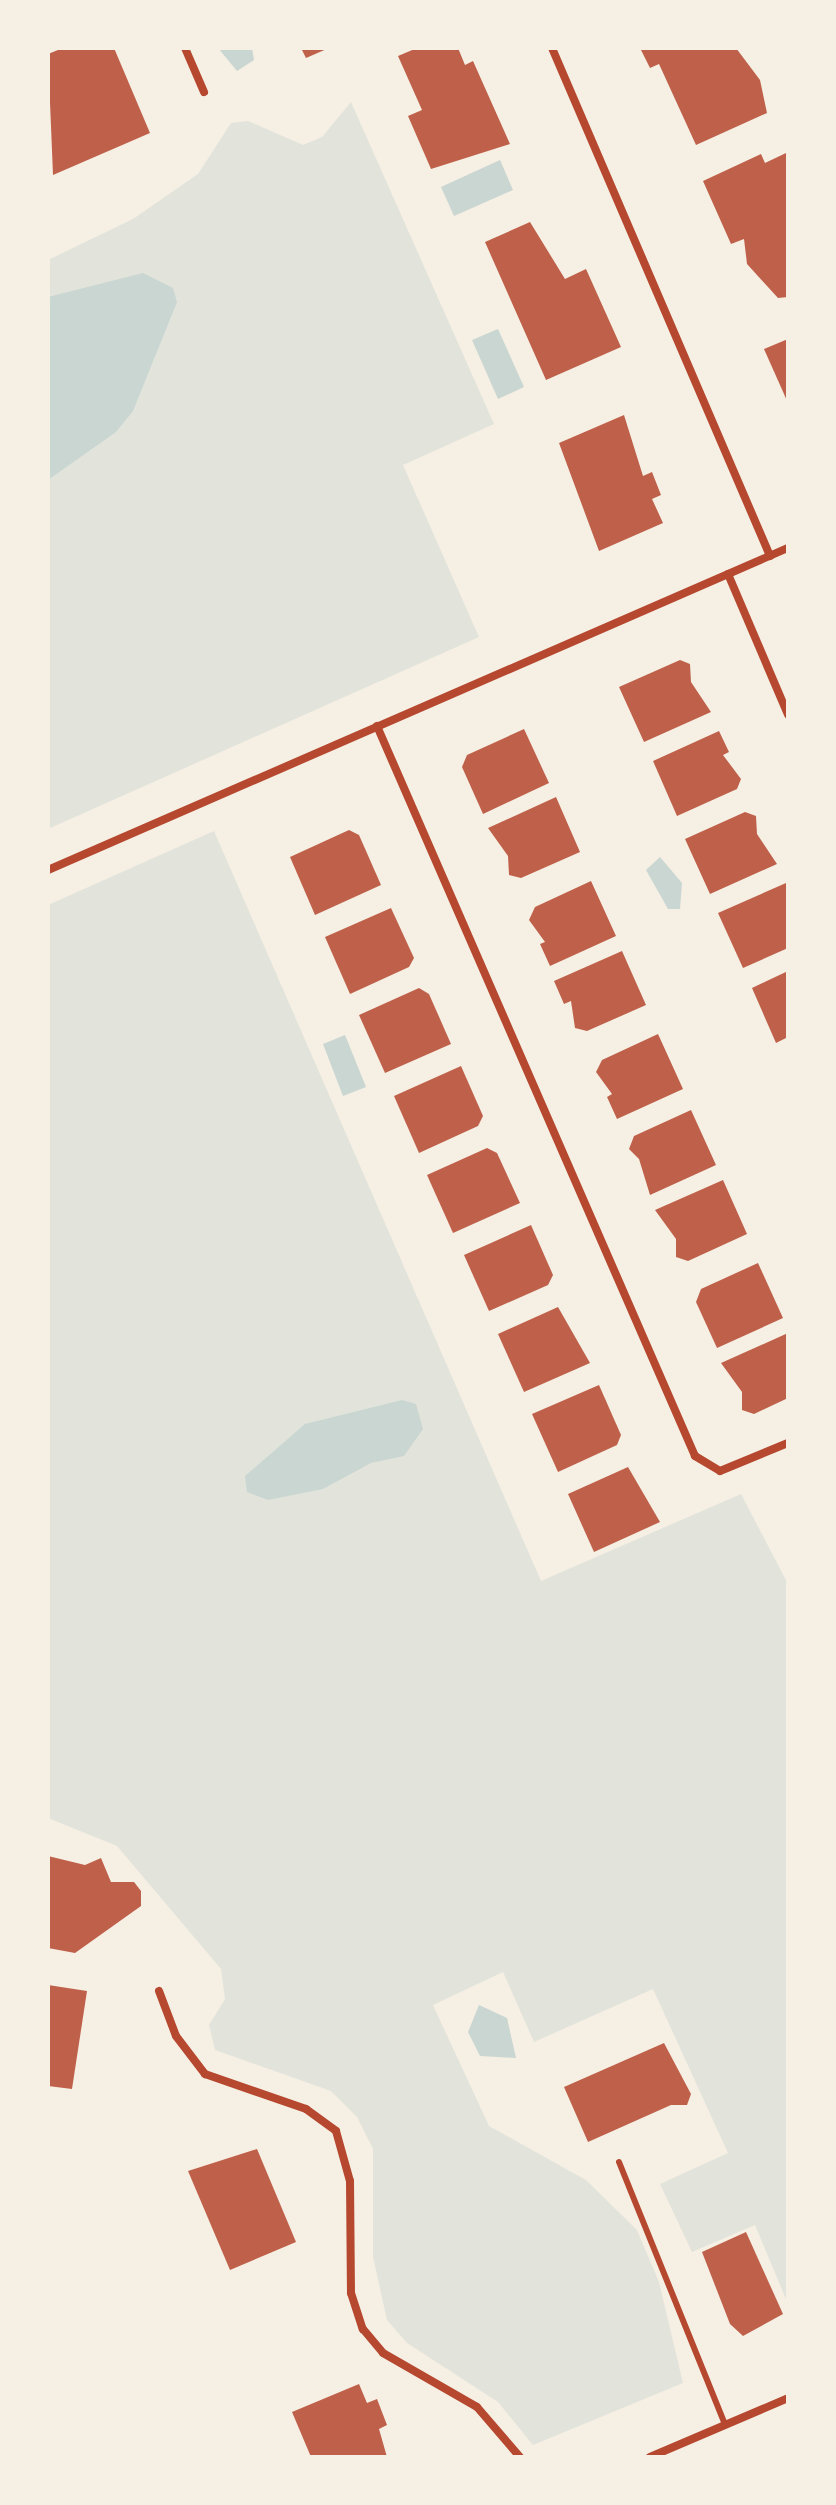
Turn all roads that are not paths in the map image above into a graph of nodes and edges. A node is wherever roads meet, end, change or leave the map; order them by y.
1 (185, 48) edge
2 (552, 48) edge
3 (204, 92) dead end
4 (788, 548) edge
5 (770, 556) junction
6 (728, 574) junction
7 (788, 715) edge
8 (377, 726) junction
9 (48, 870) edge
10 (788, 1443) edge
11 (159, 1991) dead end
12 (619, 2162) dead end
13 (788, 2398) edge
14 (725, 2425) junction
15 (520, 2457) edge
16 (650, 2457) edge

1 - 3 street
2 - 5 street
4 - 5 street
5 - 6 street
6 - 7 street
6 - 8 street
8 - 9 street
8 - 10 street
11 - 15 street
12 - 14 lane
13 - 14 street
14 - 16 street

